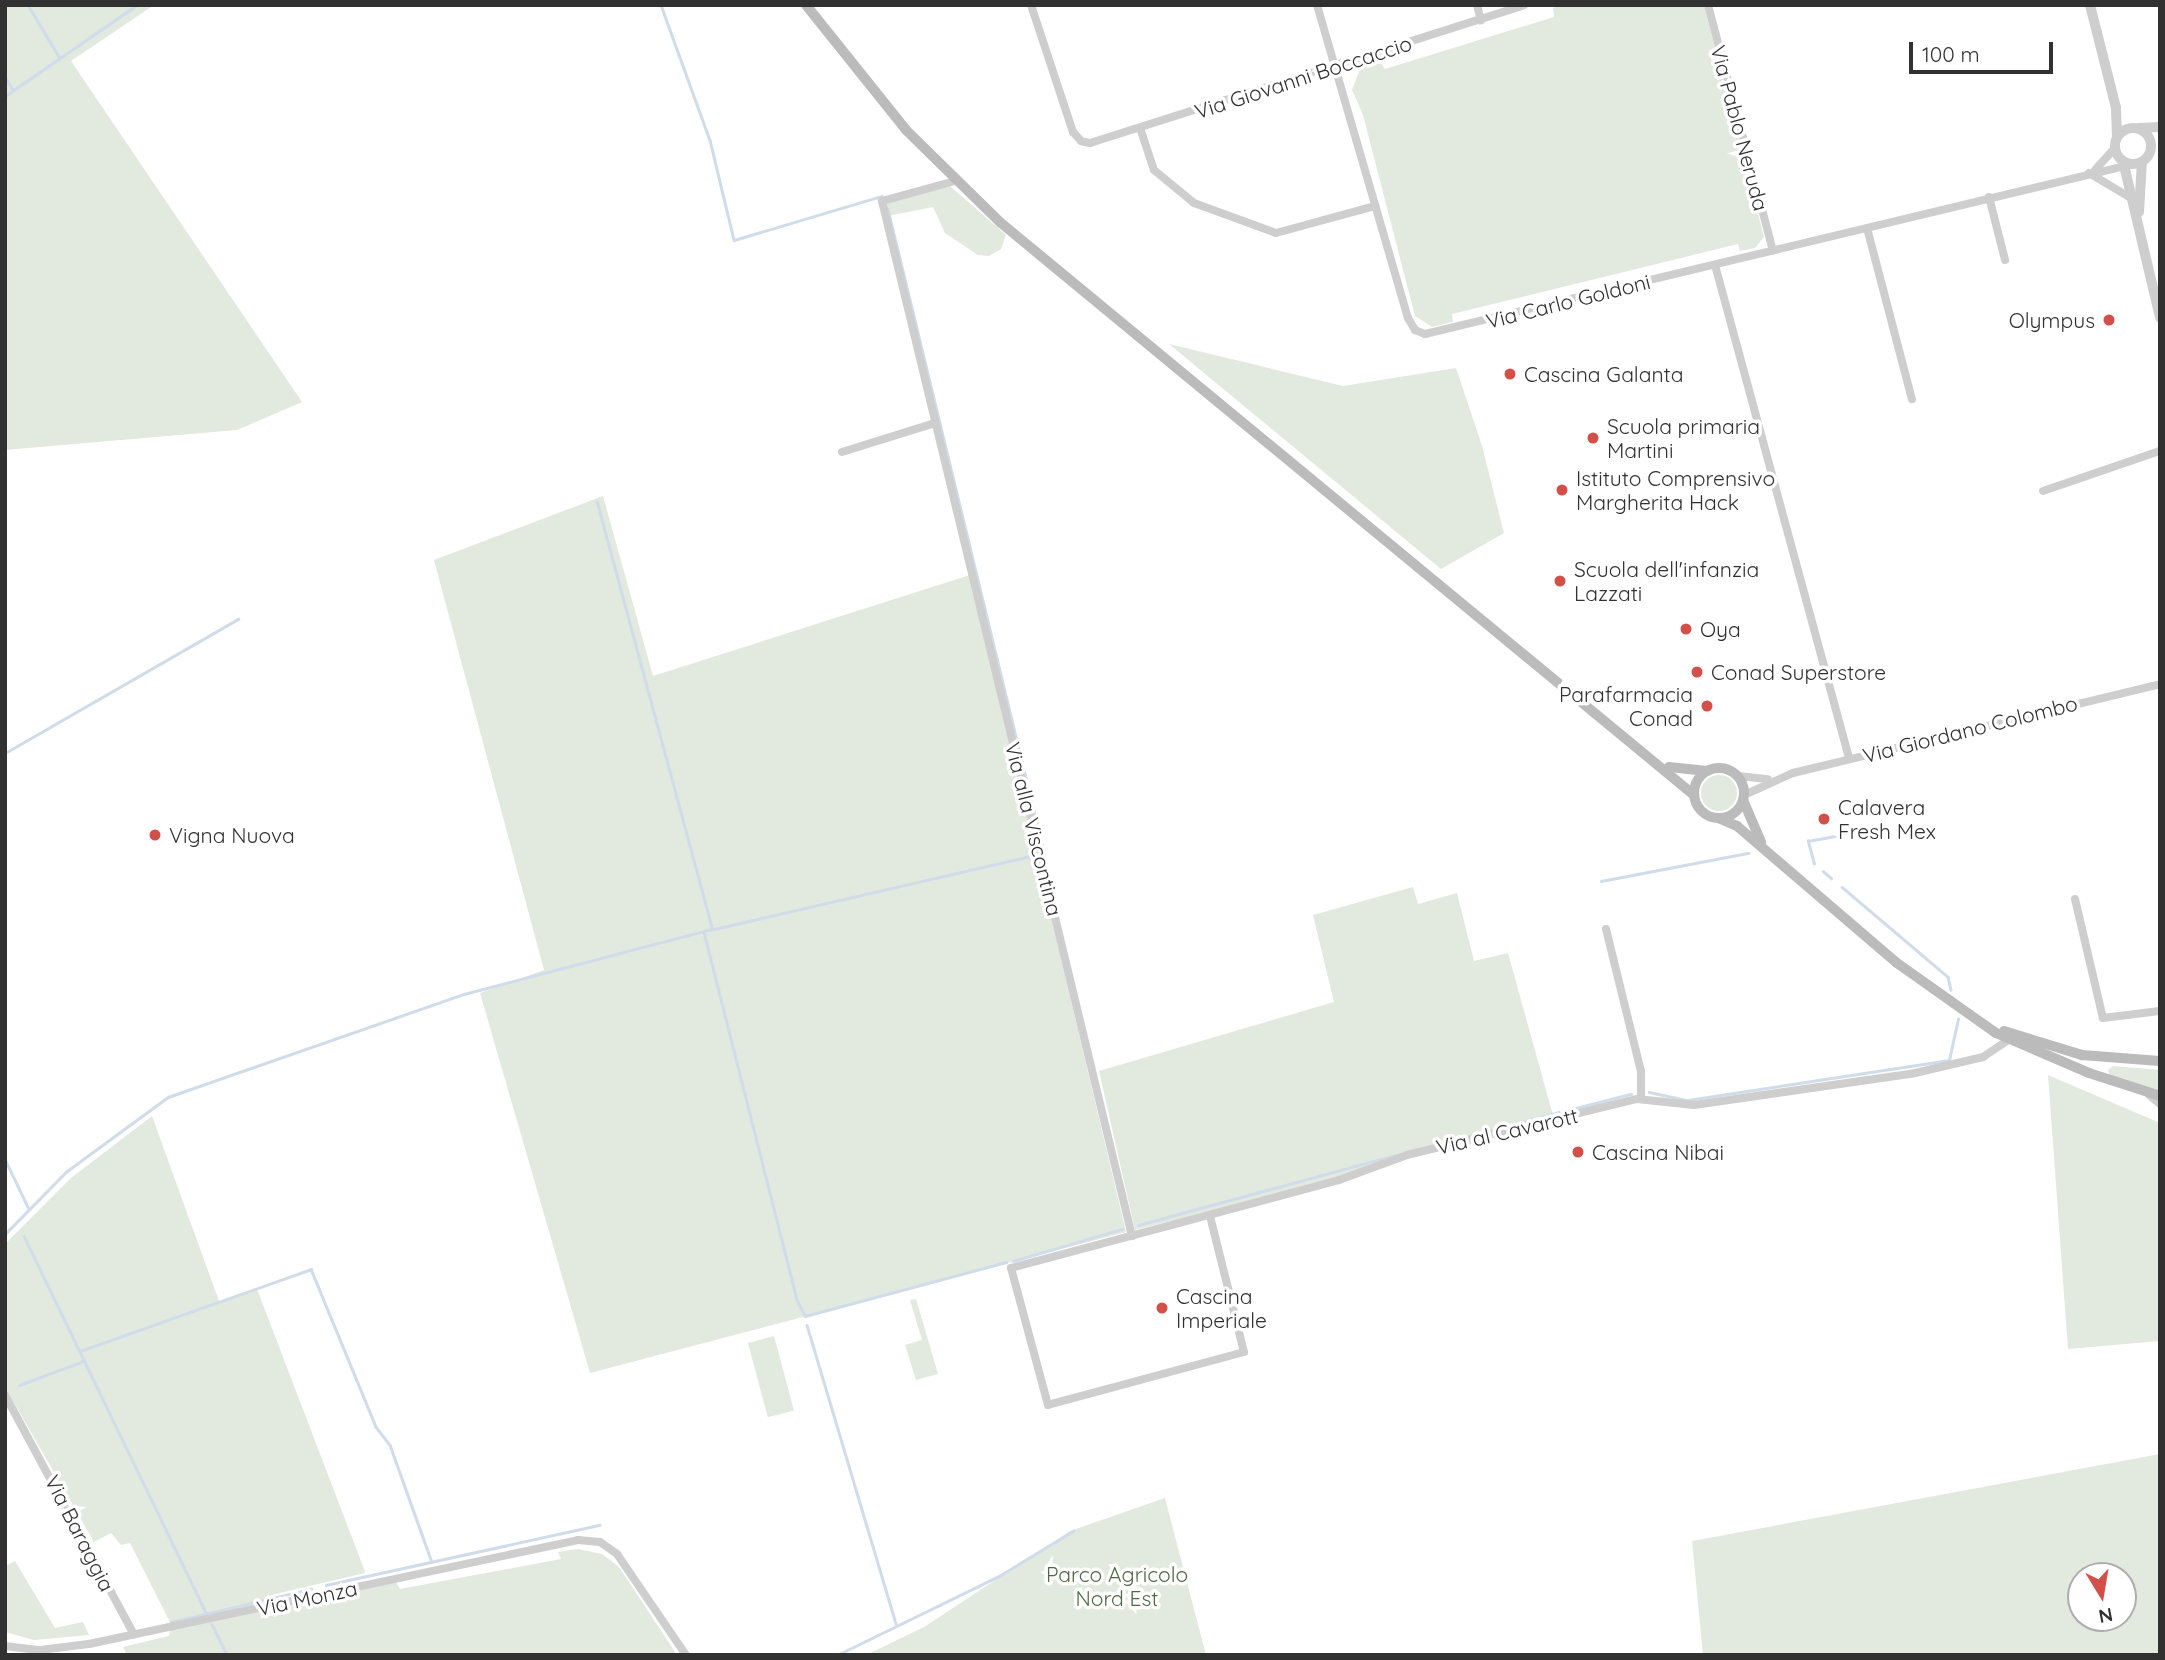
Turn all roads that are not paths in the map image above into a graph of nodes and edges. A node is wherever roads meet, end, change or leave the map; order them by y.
1 (806, 5) edge
2 (1031, 5) edge
3 (1317, 5) edge
4 (1477, 5) edge
5 (1524, 5) edge
6 (1708, 5) edge
7 (2090, 5) edge
8 (1481, 21) junction
9 (1335, 66) junction
10 (2160, 127) edge
11 (1140, 128) junction
12 (2138, 128) junction
13 (2118, 136) junction
14 (2160, 144) edge
15 (2115, 148) junction
16 (2150, 152) junction
17 (2131, 163) junction
18 (2089, 173) junction
19 (955, 181) junction
20 (1989, 197) junction
21 (2132, 199) junction
22 (1376, 206) junction
23 (2140, 226) junction
24 (1867, 228) junction
25 (1773, 251) junction
26 (2005, 260) dead end
27 (1715, 265) junction
28 (2157, 292) edge
29 (2159, 314) edge
30 (1912, 399) dead end
31 (935, 423) junction
32 (2160, 451) edge
33 (842, 452) dead end
34 (2043, 491) dead end
35 (2160, 684) edge
36 (1850, 758) junction
37 (1650, 760) junction
38 (1707, 771) junction
39 (1738, 776) junction
40 (1781, 776) junction
41 (1694, 796) junction
42 (1744, 798) junction
43 (1718, 818) junction
44 (1772, 859) junction
45 (2076, 899) dead end
46 (1606, 929) dead end
47 (2160, 1011) edge
48 (1969, 1015) junction
49 (2008, 1040) junction
50 (2160, 1061) edge
51 (2154, 1095) edge
52 (1641, 1099) junction
53 (2160, 1104) edge
54 (1210, 1216) junction
55 (1132, 1237) junction
56 (5, 1395) edge
57 (134, 1635) junction
58 (5, 1646) edge
59 (57, 1652) edge
60 (686, 1655) edge

1 - 19 main road
2 - 11 street, Via Giovanni Boccaccio
3 - 9 street, Via Carlo Goldoni
4 - 8 street
5 - 8 street, Via Giovanni Boccaccio
6 - 25 street, Via Pablo Neruda
7 - 13 street
8 - 9 street, Via Giovanni Boccaccio
9 - 11 street, Via Giovanni Boccaccio
9 - 22 street, Via Carlo Goldoni
10 - 12 street
11 - 22 street
12 - 13 street
12 - 16 street
13 - 15 street
14 - 16 street
15 - 17 street
15 - 18 street, Via Carlo Goldoni
16 - 17 street
17 - 18 street, Via Carlo Goldoni
17 - 21 street
17 - 23 street
18 - 20 street, Via Carlo Goldoni
18 - 21 street
19 - 31 street, Via alla Viscontina
19 - 37 main road
20 - 24 street, Via Carlo Goldoni
20 - 26 street
21 - 23 street
22 - 27 street, Via Carlo Goldoni
23 - 28 street
24 - 25 street, Via Carlo Goldoni
24 - 30 street
25 - 27 street, Via Carlo Goldoni
27 - 36 street
28 - 29 street
31 - 33 street
31 - 55 street, Via alla Viscontina
32 - 34 street
35 - 36 street, Via Giordano Colombo
36 - 40 street, Via Giordano Colombo
37 - 38 main road
37 - 41 main road
38 - 39 main road
38 - 41 main road
39 - 40 street, Via Giordano Colombo
39 - 42 main road
40 - 42 street, Via Giordano Colombo
41 - 43 main road
42 - 43 main road
42 - 44 main road
43 - 44 main road
44 - 48 main road
45 - 47 street
46 - 52 street
48 - 49 main road
48 - 50 main road
49 - 51 main road
49 - 52 street, Via al Cavarott
51 - 53 street
52 - 54 street, Via al Cavarott
54 - 55 street, Via al Cavarott
54 - 55 street, Via al Cavarott
56 - 57 street, Via Baraggia
57 - 59 street, Via Monza
57 - 60 street, Via Monza
58 - 59 street, Via Monza

